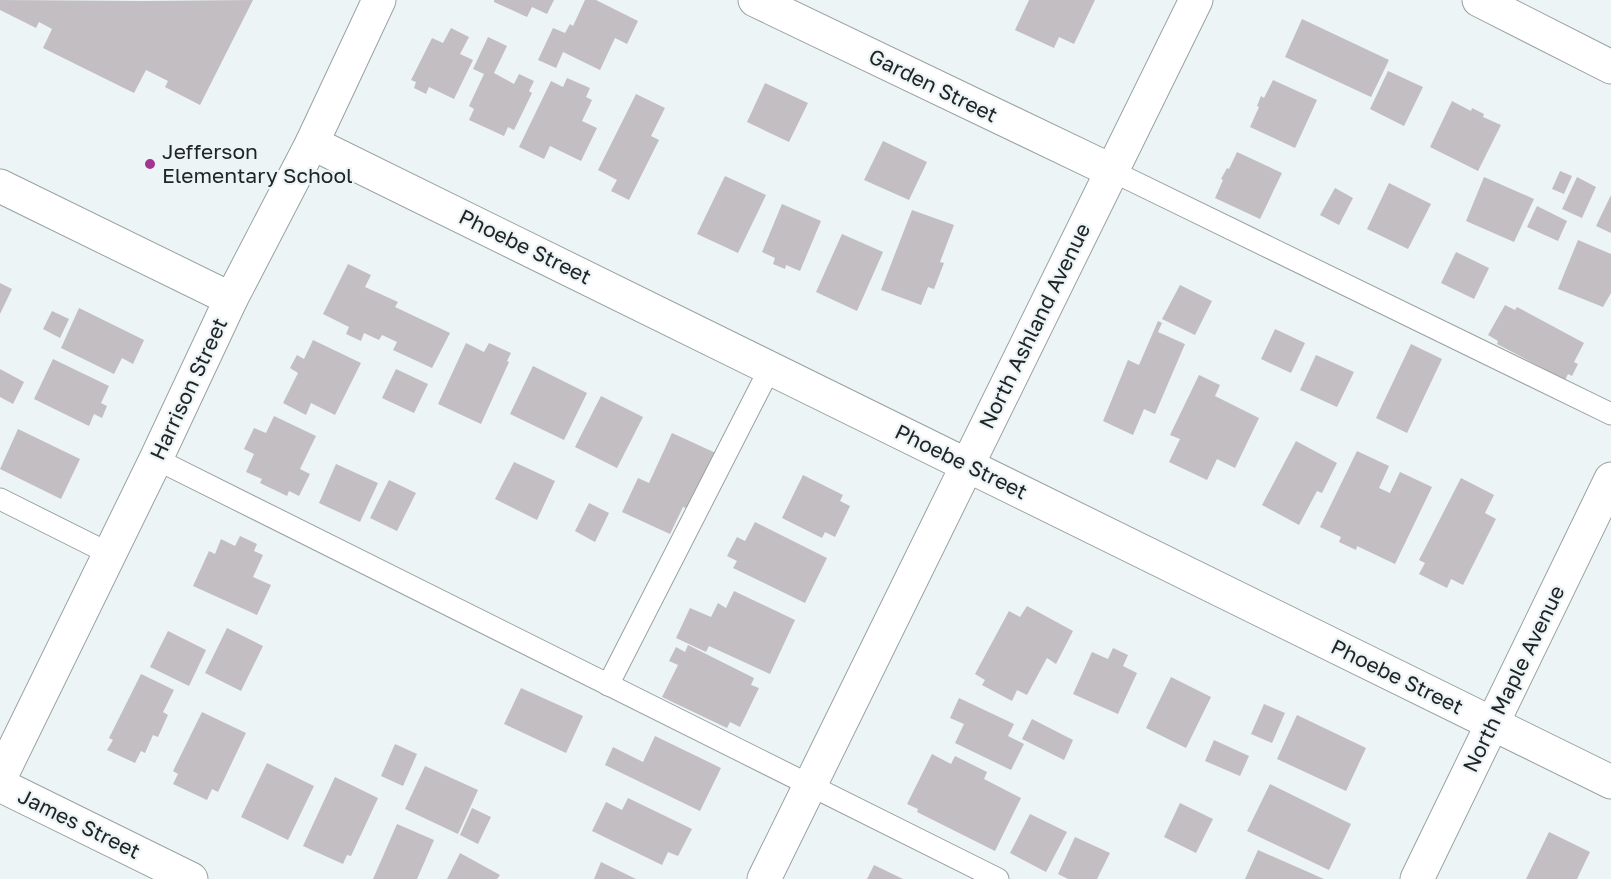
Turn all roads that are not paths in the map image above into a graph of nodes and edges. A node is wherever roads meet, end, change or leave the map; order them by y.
1 (379, 0) edge
2 (755, 0) edge
3 (1196, 0) edge
4 (1479, 0) edge
5 (1611, 67) edge
6 (312, 142) junction
7 (1112, 171) junction
8 (0, 186) edge
9 (231, 299) junction
10 (770, 368) junction
11 (1611, 414) edge
12 (156, 459) junction
13 (967, 465) junction
14 (1611, 479) edge
15 (0, 499) edge
16 (110, 554) junction
17 (608, 685) junction
18 (1493, 724) junction
19 (0, 778) edge
20 (1611, 782) edge
21 (0, 785) edge
22 (810, 786) junction
23 (191, 879) edge
24 (764, 879) edge
25 (998, 879) edge
26 (1417, 879) edge

1 - 6 street, Harrison Street
2 - 7 street, Garden Street
3 - 7 street, North Ashland Avenue
4 - 5 street
6 - 9 street, Harrison Street
6 - 10 street, Phoebe Street
7 - 11 lane
7 - 13 street, North Ashland Avenue
8 - 9 street
9 - 12 street, Harrison Street
10 - 13 street, Phoebe Street
10 - 17 lane
12 - 16 street, Harrison Street
12 - 17 lane
13 - 18 street, Phoebe Street
13 - 22 street, North Ashland Avenue
14 - 18 street, North Maple Avenue
15 - 16 lane
16 - 19 street, Harrison Street
17 - 22 lane
18 - 20 street, Phoebe Street
18 - 26 street, North Maple Avenue
21 - 23 street, James Street
22 - 24 street, North Ashland Avenue
22 - 25 lane

